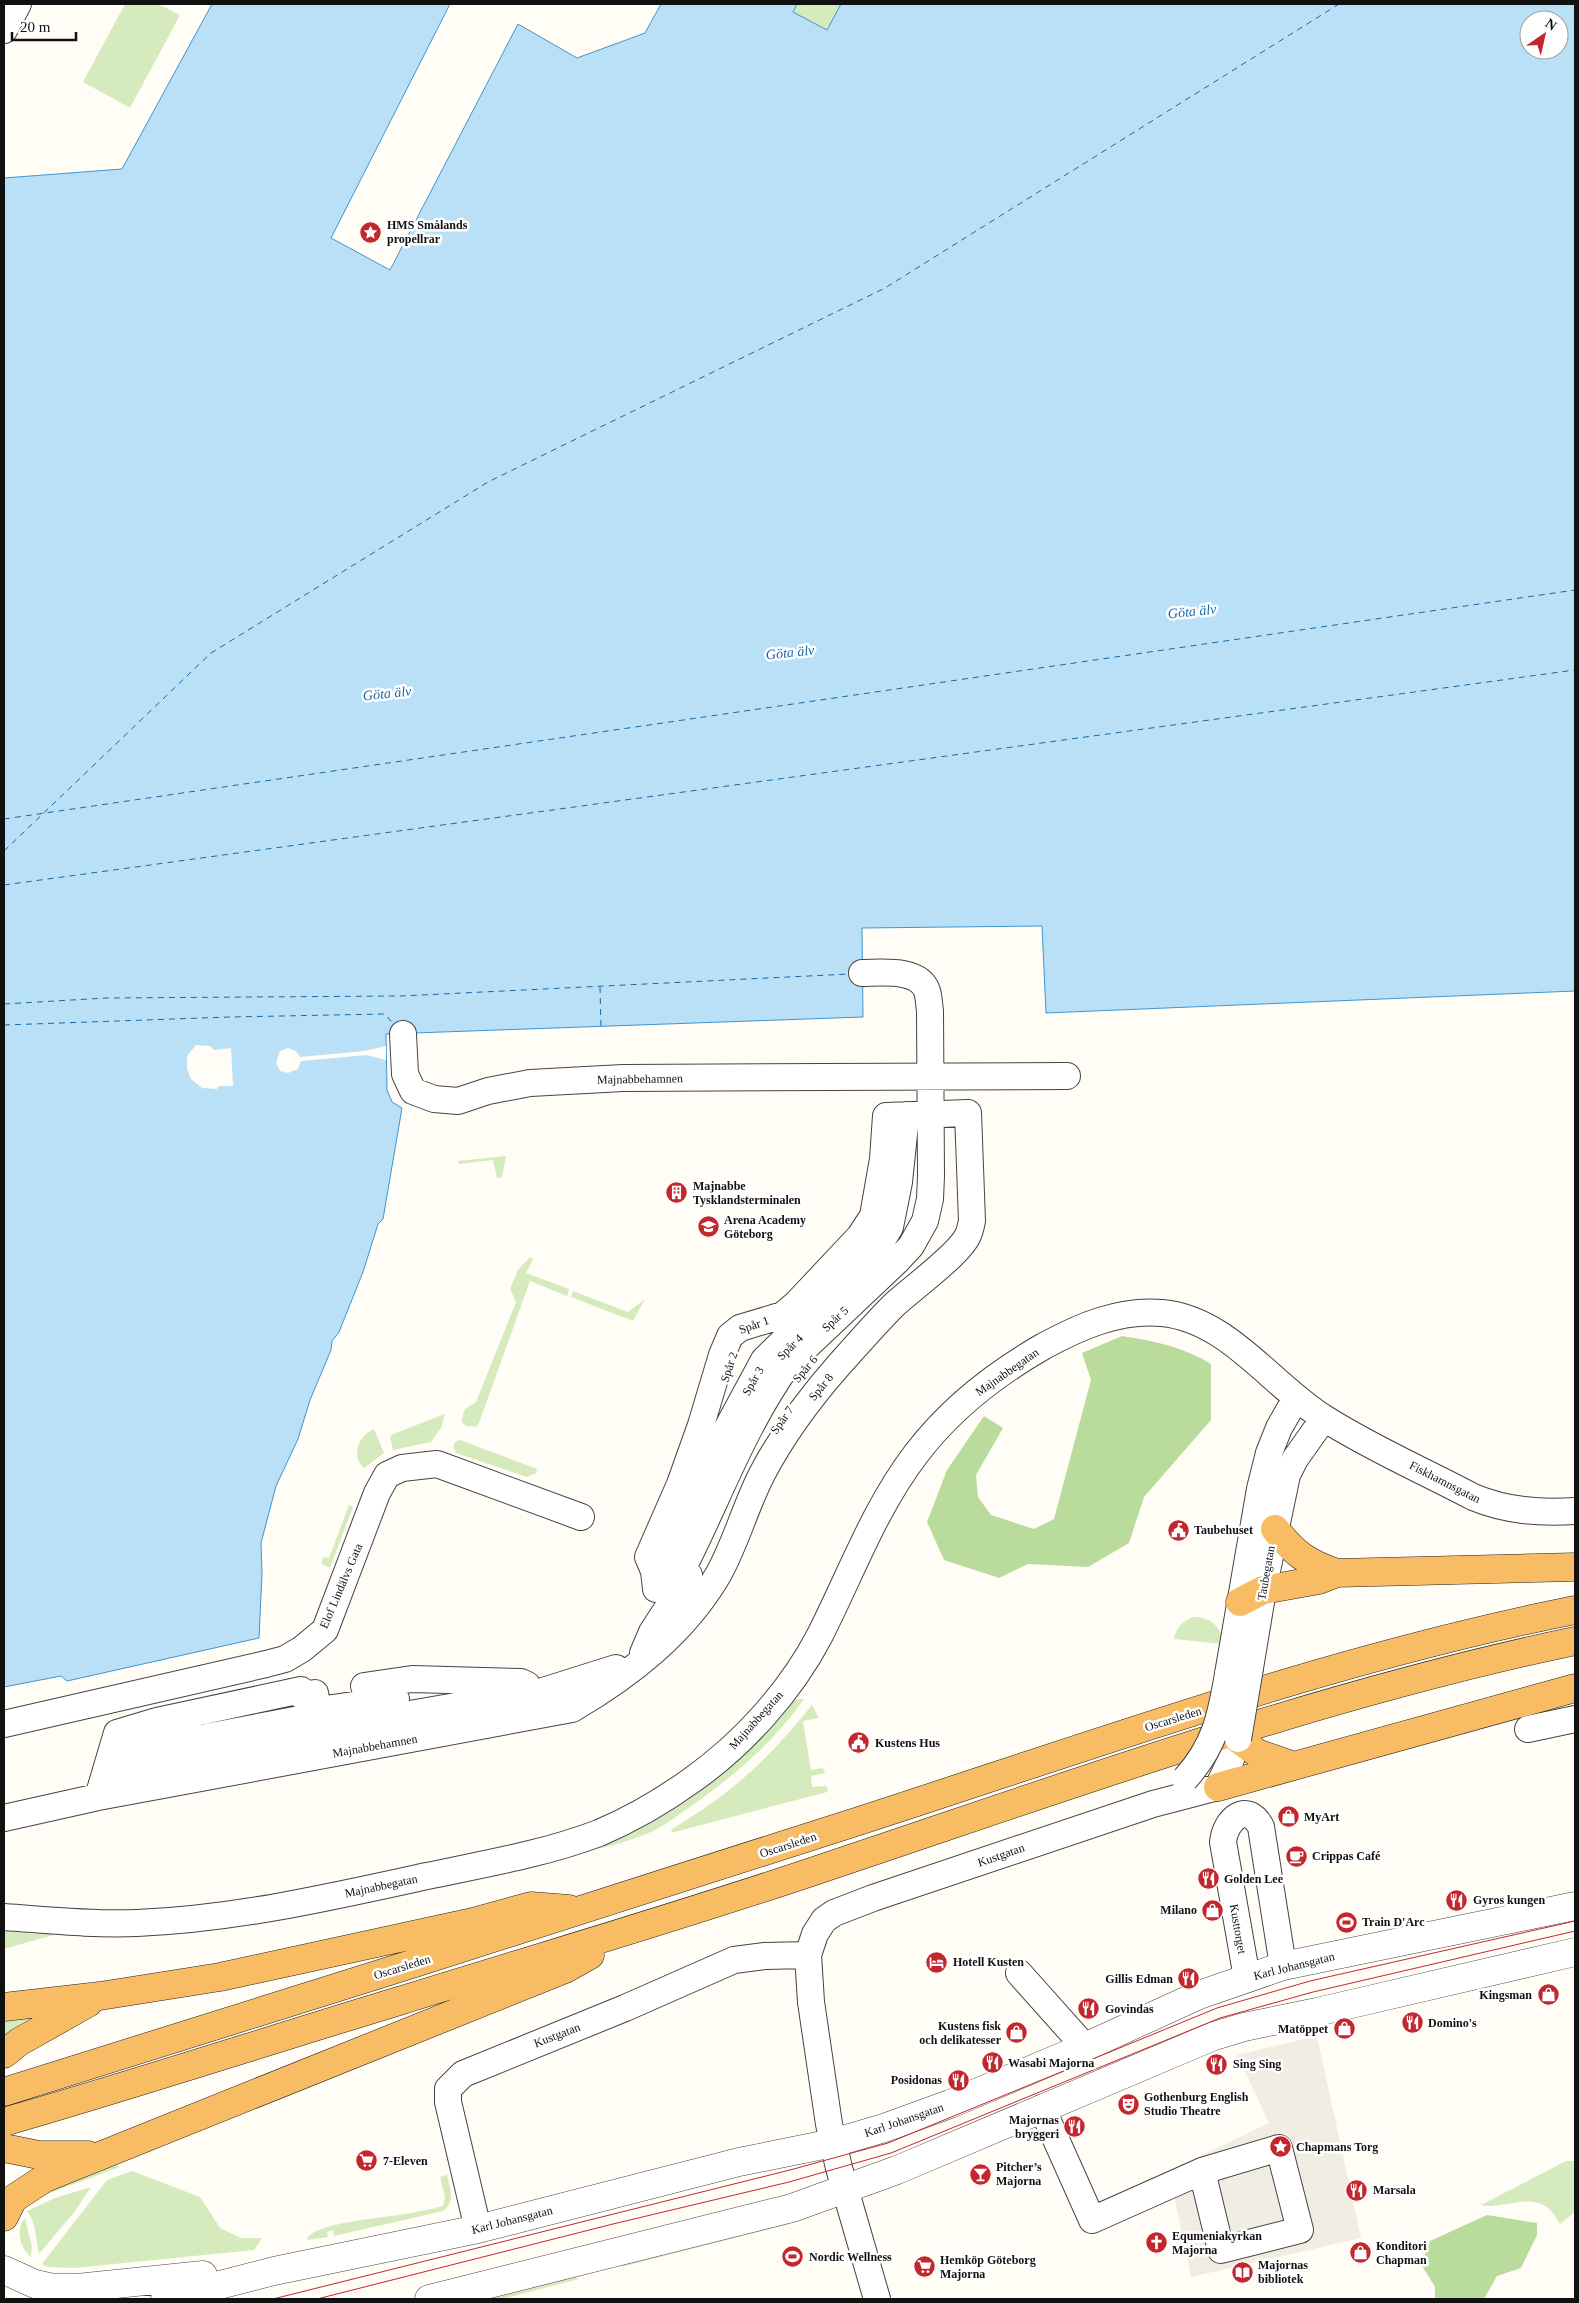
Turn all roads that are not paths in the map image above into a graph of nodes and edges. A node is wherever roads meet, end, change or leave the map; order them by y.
1 (18, 4) edge
2 (4, 30) edge
3 (862, 973) dead end
4 (403, 1034) dead end
5 (931, 1076) junction
6 (1067, 1076) dead end
7 (926, 1115) junction
8 (1296, 1398) junction
9 (1324, 1418) junction
10 (1575, 1511) edge
11 (581, 1517) dead end
12 (1275, 1529) junction
13 (1575, 1567) edge
14 (1337, 1573) junction
15 (656, 1589) junction
16 (1252, 1596) junction
17 (1575, 1610) edge
18 (1575, 1641) edge
19 (626, 1664) junction
20 (1239, 1671) junction
21 (1575, 1688) edge
22 (538, 1689) junction
23 (1222, 1709) junction
24 (322, 1710) junction
25 (1575, 1719) edge
26 (4, 1724) edge
27 (1528, 1729) dead end
28 (1238, 1739) junction
29 (1294, 1766) junction
30 (1222, 1778) junction
31 (98, 1797) junction
32 (1153, 1804) junction
33 (4, 1818) edge
34 (1575, 1906) edge
35 (583, 1910) junction
36 (4, 1917) edge
37 (639, 1927) junction
38 (1575, 1952) edge
39 (808, 1955) junction
40 (1283, 1966) junction
41 (1019, 1973) dead end
42 (1247, 1978) junction
43 (100, 1996) junction
44 (4, 2007) edge
45 (1085, 2047) junction
46 (4, 2054) edge
47 (4, 2092) edge
48 (1042, 2108) junction
49 (8, 2121) edge
50 (833, 2144) junction
51 (4, 2148) edge
52 (106, 2154) junction
53 (1202, 2171) dead end
54 (846, 2189) junction
55 (4, 2217) edge
56 (478, 2229) junction
57 (4, 2270) edge
58 (274, 2271) junction
59 (165, 2299) edge
60 (430, 2299) edge
61 (878, 2299) edge

1 - 2 street
3 - 5 street
4 - 5 street, Majnabbehamnen
5 - 6 street, Majnabbehamnen
5 - 7 street
7 - 15 street, Spår 4
7 - 15 street, Spår 2
7 - 19 street, Spår 8
8 - 9 street, Majnabbegatan
8 - 16 street, Taubegatan
8 - 36 street, Majnabbegatan
9 - 10 street, Fiskhamnsgatan
9 - 12 street, Taubegatan
11 - 26 street, Elof Lindälvs Gata
12 - 14 highway
12 - 16 street, Taubegatan
13 - 14 highway
14 - 16 highway
15 - 19 street, Majnabbehamnen
16 - 20 street, Taubegatan
17 - 35 highway, Oscarsleden
18 - 37 highway
19 - 22 street, Majnabbehamnen
19 - 31 street, Majnabbehamnen
20 - 23 street, Taubegatan, bridge
20 - 28 street, Taubegatan, bridge
21 - 29 highway
22 - 24 street, Majnabbehamnen
22 - 24 street, Majnabbehamnen
23 - 28 street
23 - 32 street, Taubegatan, bridge
24 - 31 street, Majnabbehamnen
24 - 31 street, Majnabbehamnen
25 - 27 street
28 - 29 highway
28 - 30 street, Taubegatan
29 - 30 highway
30 - 32 street, Kustgatan
31 - 33 street, Majnabbehamnen
32 - 39 street, Kustgatan
34 - 40 street, Karl Johansgatan
35 - 43 highway
35 - 47 highway, Oscarsleden
37 - 49 highway
37 - 52 highway
38 - 48 street
39 - 50 street, Kustgatan
39 - 56 street, Kustgatan
40 - 42 street, Karl Johansgatan
40 - 42 street, Kusttorget
41 - 45 street
42 - 45 street, Karl Johansgatan
43 - 44 highway
43 - 46 highway
45 - 50 street, Karl Johansgatan
48 - 53 street
48 - 54 street
50 - 54 street, Kustgatan
50 - 56 street, Karl Johansgatan
51 - 52 highway
52 - 55 highway
54 - 60 street
54 - 61 street, Kustgatan
56 - 58 street, Karl Johansgatan
57 - 58 street, Karl Johansgatan
58 - 59 street, Karl Johansgatan

